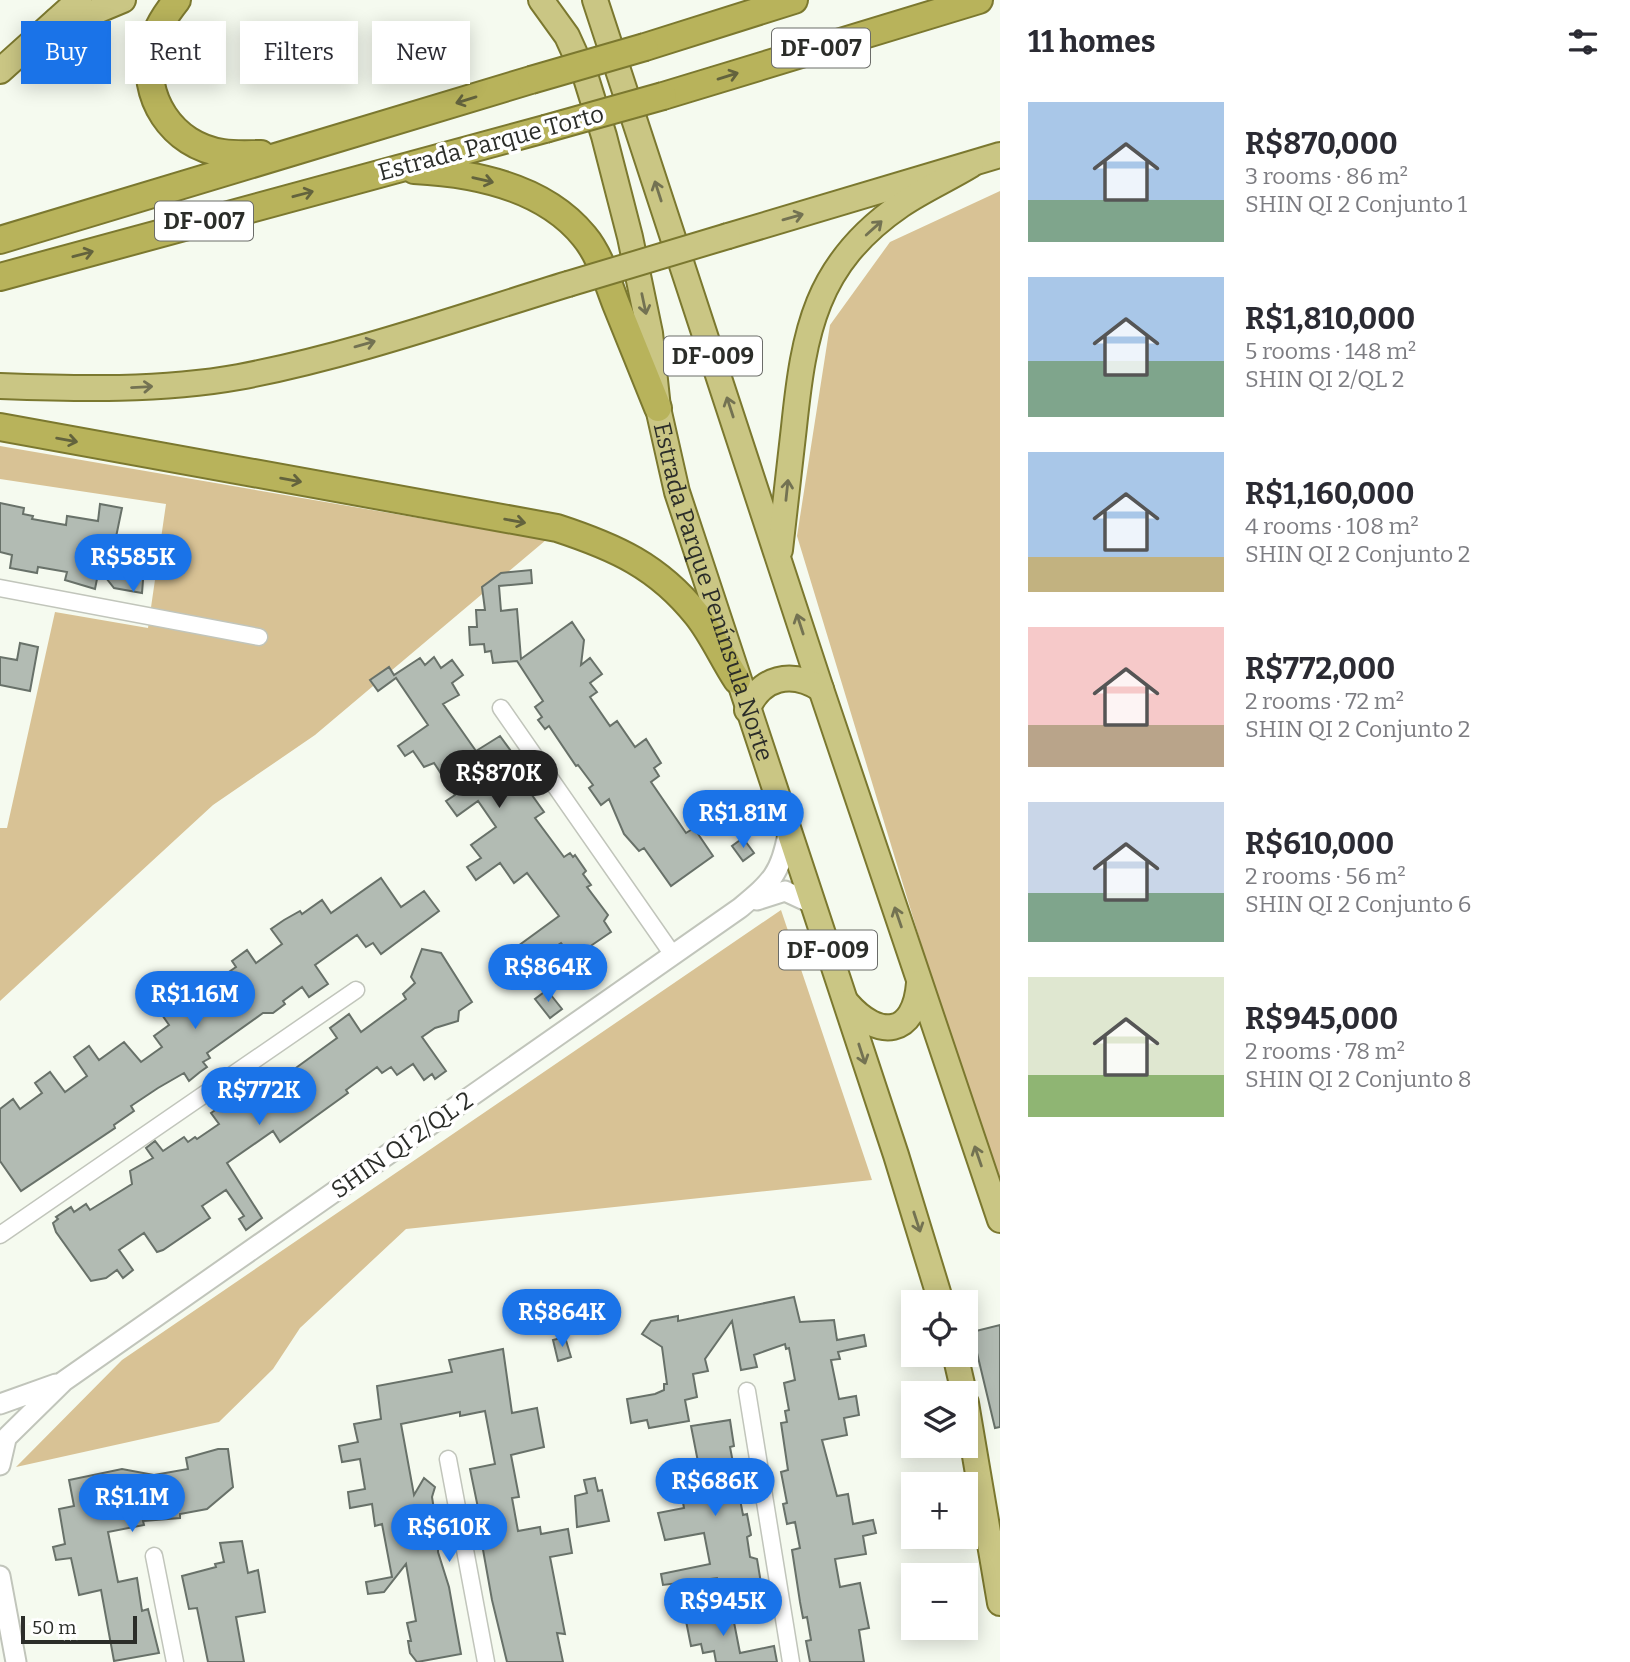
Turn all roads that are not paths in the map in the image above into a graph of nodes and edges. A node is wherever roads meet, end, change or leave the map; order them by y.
1 (79, 0) edge
2 (123, 0) edge
3 (177, 0) edge
4 (541, 0) edge
5 (794, 0) edge
6 (979, 0) edge
7 (597, 8) edge
8 (57, 20) junction
9 (0, 71) edge
10 (284, 155) junction
11 (1000, 155) edge
12 (971, 165) junction
13 (392, 169) junction
14 (0, 240) edge
15 (0, 277) edge
16 (0, 386) edge
17 (658, 408) junction
18 (0, 428) edge
19 (779, 558) junction
20 (0, 588) edge
21 (258, 637) dead end
22 (737, 680) junction
23 (821, 689) junction
24 (501, 708) dead end
25 (747, 710) junction
26 (788, 833) junction
27 (813, 904) junction
28 (740, 908) junction
29 (673, 955) junction
30 (919, 982) junction
31 (356, 990) dead end
32 (845, 999) junction
33 (1000, 1220) edge
34 (0, 1234) edge
35 (937, 1290) edge
36 (64, 1381) junction
37 (747, 1391) dead end
38 (0, 1404) edge
39 (0, 1410) edge
40 (5, 1441) edge
41 (977, 1458) edge
42 (448, 1460) dead end
43 (0, 1465) edge
44 (154, 1556) dead end
45 (0, 1576) edge
46 (1000, 1604) edge
47 (10, 1657) edge
48 (175, 1662) edge
49 (486, 1662) edge
50 (791, 1662) edge

1 - 8 main road
2 - 8 main road
3 - 10 highway
4 -> 17 main road, Estrada Parque Península Norte / DF-009
5 -> 10 highway, Estrada Parque Torto / DF-007, bridge
13 -> 6 highway, Estrada Parque Torto / DF-007, bridge
19 -> 7 main road, DF-009
8 - 9 main road
10 - 14 highway, Estrada Parque Torto / DF-007
11 - 12 main road
16 -> 12 main road, bridge
19 -> 12 main road
15 -> 13 highway, Estrada Parque Torto / DF-007
13 -> 17 highway
17 - 22 main road, Estrada Parque Península Norte / DF-009
18 -> 22 highway
23 -> 19 main road, DF-009
20 - 21 street
22 - 25 main road, Estrada Parque Península Norte / DF-009
23 - 25 main road
30 -> 23 main road, DF-009
24 - 29 street
25 - 26 main road, Estrada Parque Península Norte / DF-009
26 - 27 main road, Estrada Parque Península Norte / DF-009
26 - 28 street, SHIN QI 2/QL 2
27 - 28 street, SHIN QI 2/QL 2
27 - 32 main road, Estrada Parque Península Norte / DF-009
28 - 29 street, SHIN QI 2/QL 2
29 - 36 street, SHIN QI 2/QL 2
30 - 32 main road
33 -> 30 main road, DF-009
31 - 34 street
32 -> 35 main road, Estrada Parque Península Norte / DF-009
36 - 38 street, SHIN QI 2/QL 2
36 - 40 street, SHIN QI 2/QL 2
37 - 50 street
39 - 40 street
40 - 43 street
41 - 46 main road
42 - 49 street
44 - 48 street
45 - 47 street

